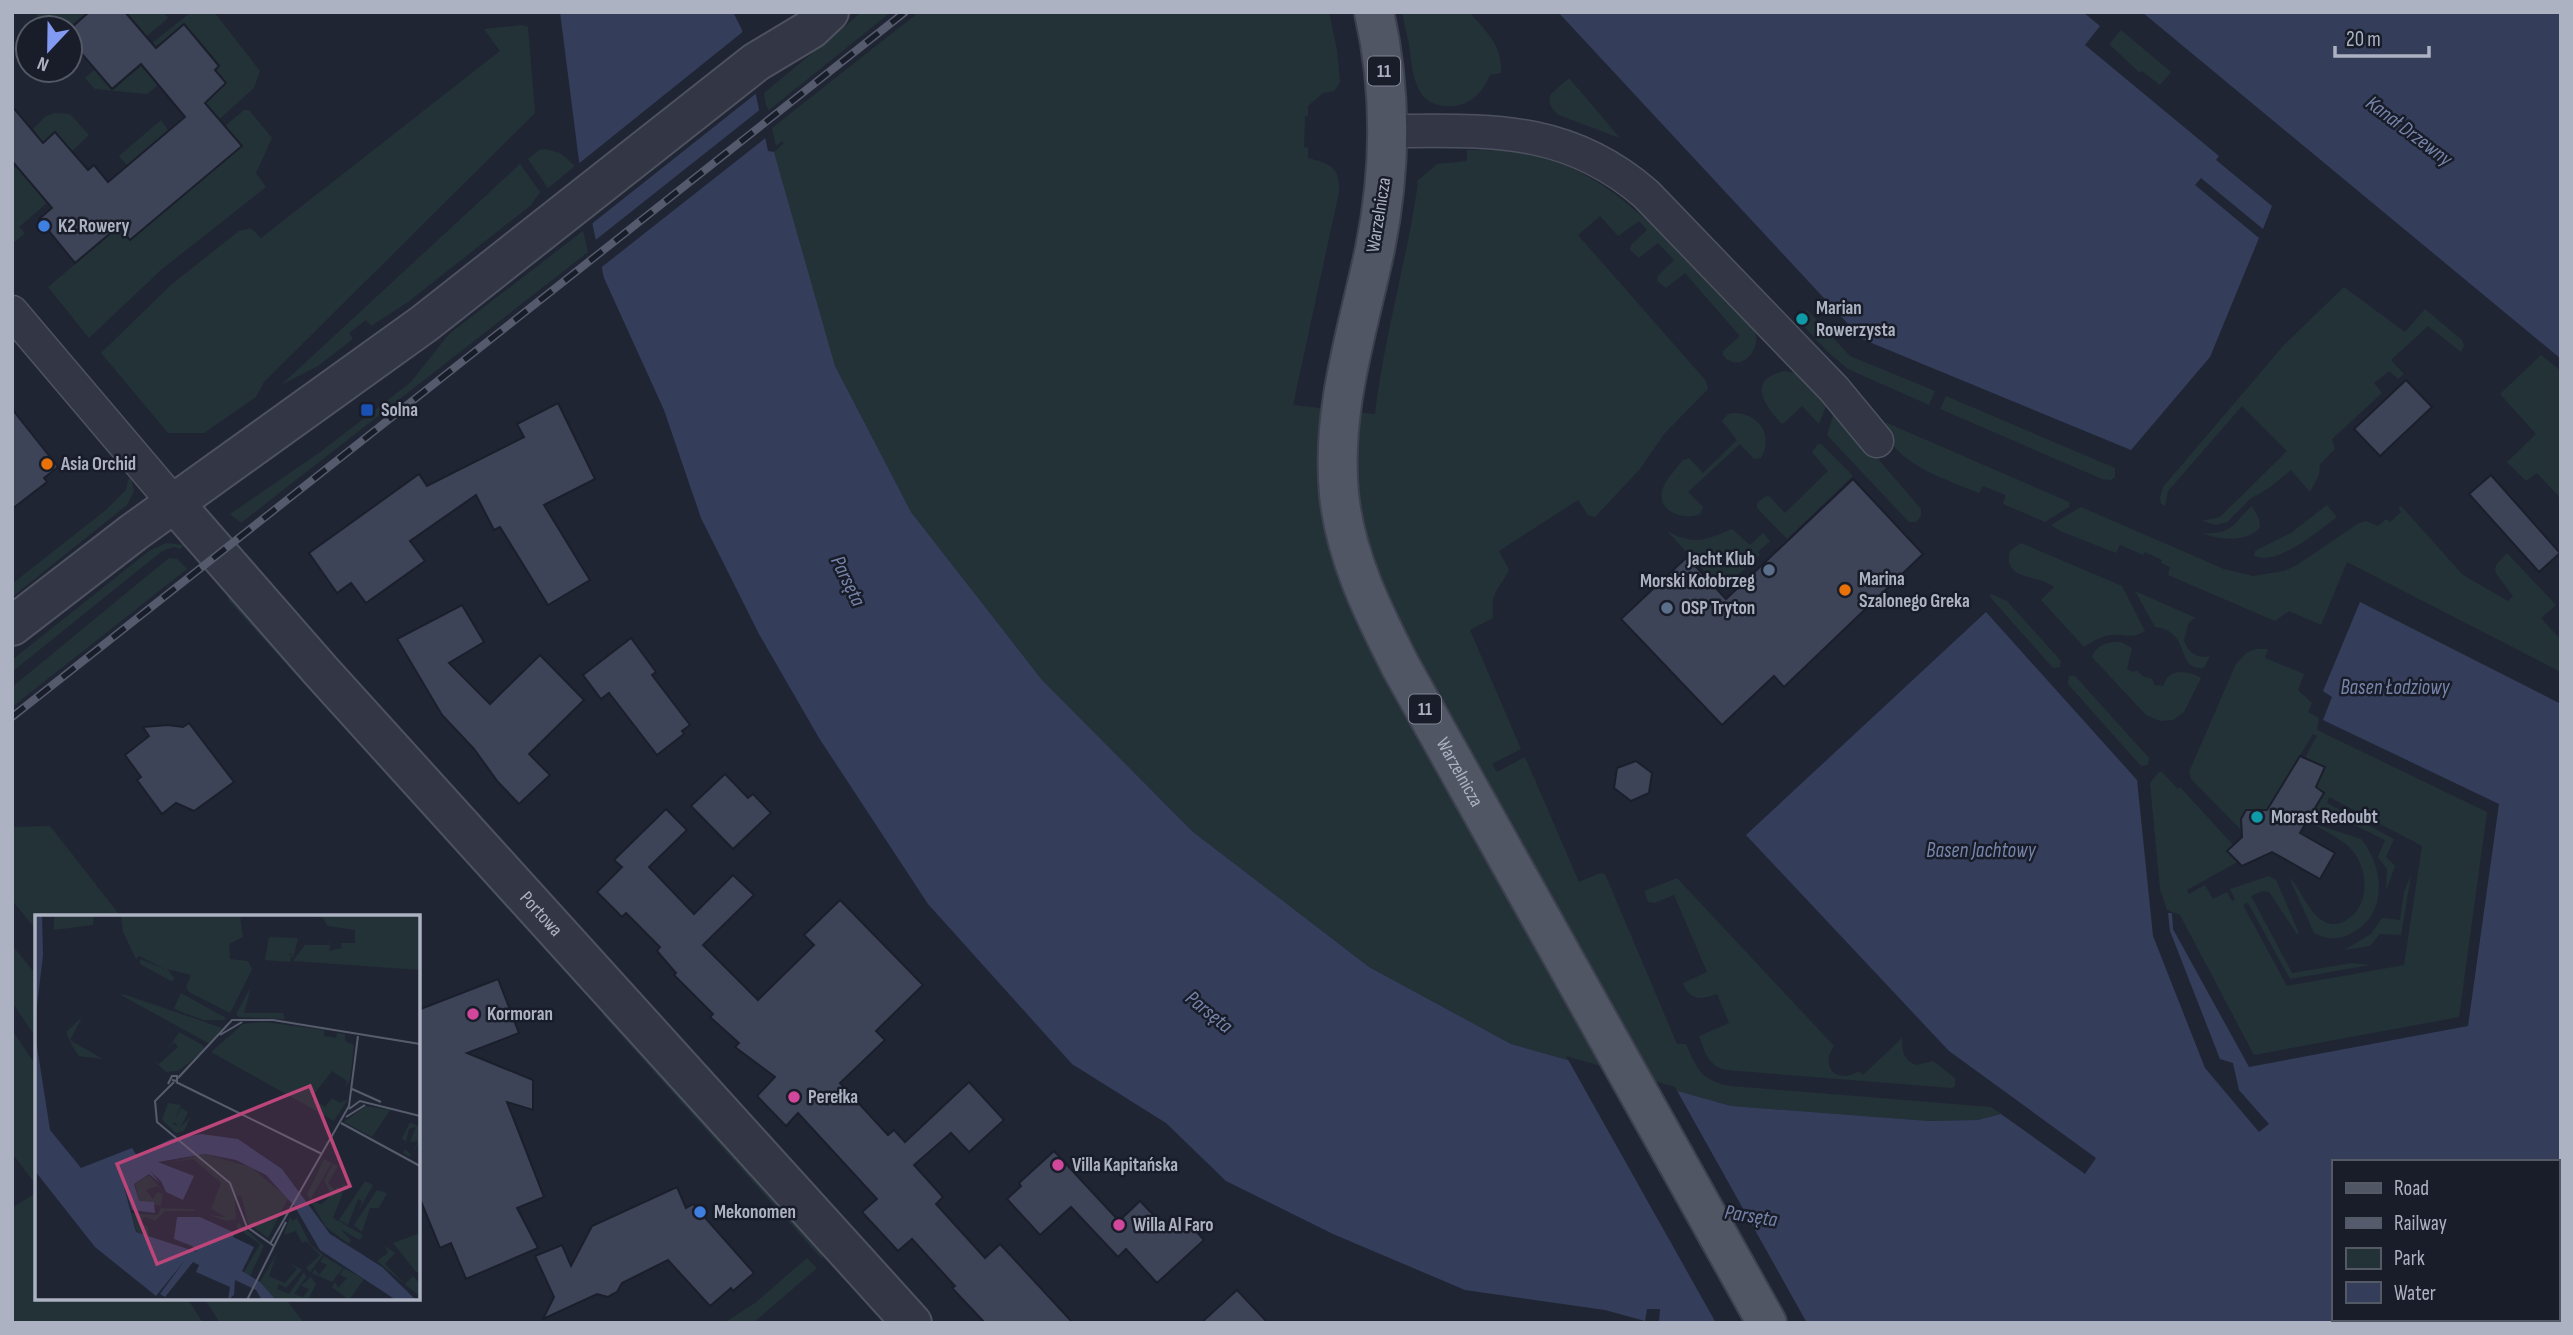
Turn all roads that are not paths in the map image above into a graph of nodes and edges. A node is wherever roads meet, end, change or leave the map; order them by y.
1 (795, 12) edge
2 (829, 12) edge
3 (1374, 12) edge
4 (756, 62) junction
5 (1388, 131) junction
6 (12, 312) edge
7 (1877, 441) dead end
8 (174, 503) junction
9 (12, 626) edge
10 (912, 1323) edge
11 (1767, 1323) edge

1 - 4 street
2 - 4 street
3 - 5 main road, Warzelnicza / 11
4 - 8 street
5 - 7 street
5 - 11 main road, Warzelnicza / 11
6 - 8 street
8 - 9 street
8 - 10 street, Portowa

